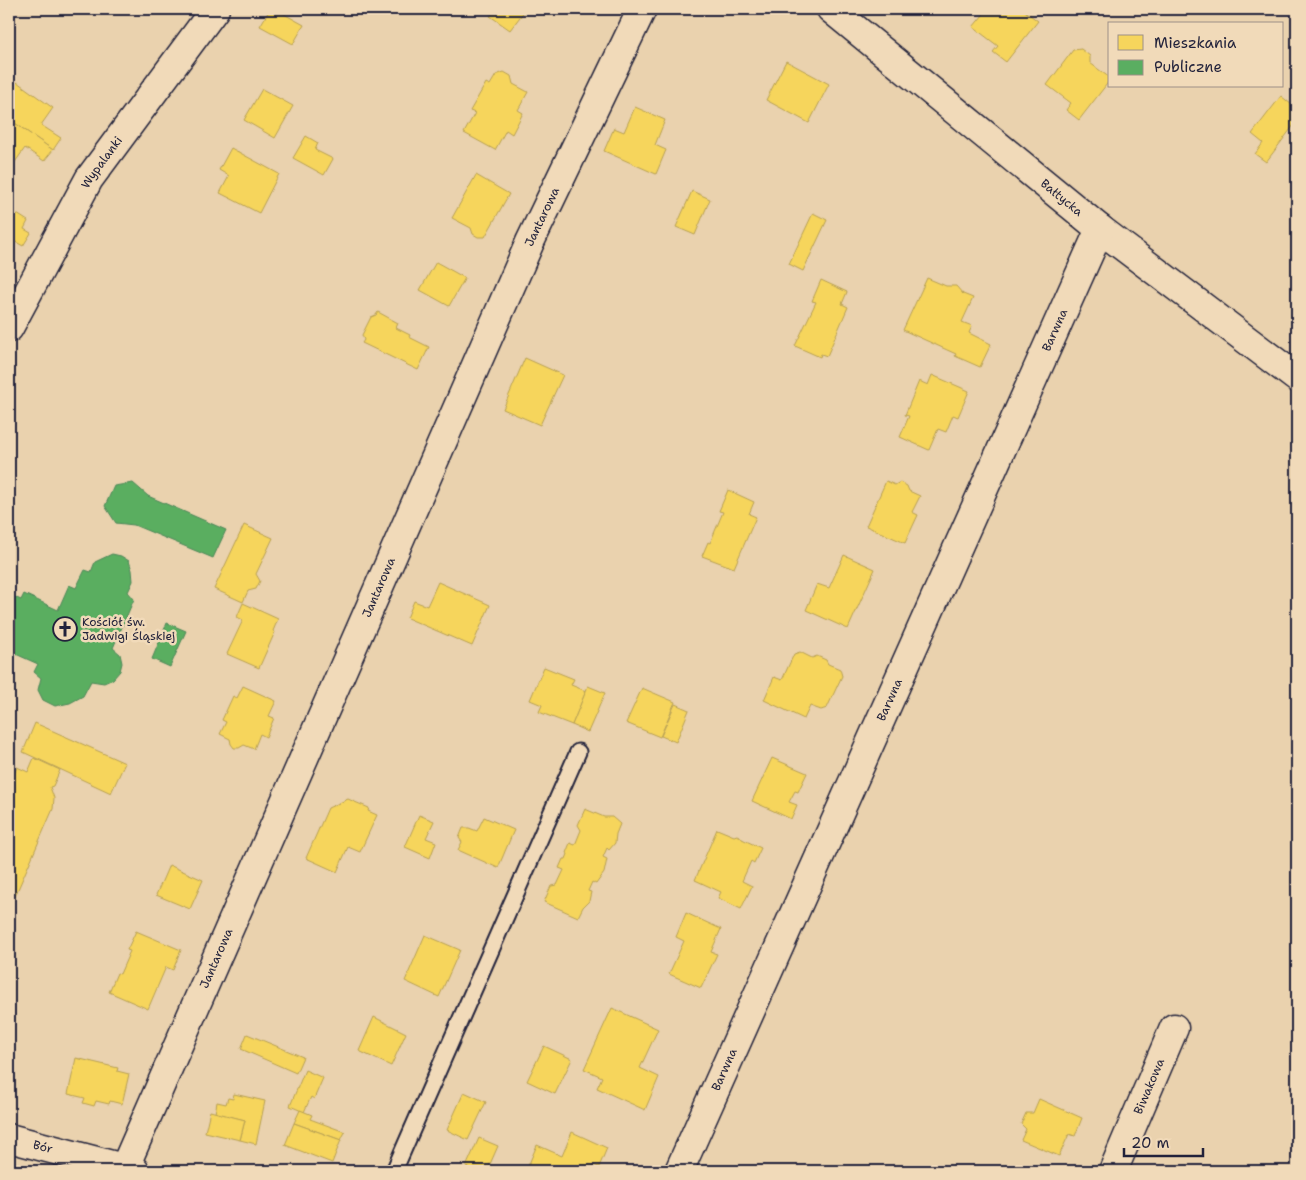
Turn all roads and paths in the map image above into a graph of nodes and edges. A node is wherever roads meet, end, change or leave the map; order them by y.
1 (215, 9) edge
2 (642, 9) edge
3 (831, 9) edge
4 (1100, 229) junction
5 (9, 328) edge
6 (1297, 378) edge
7 (578, 752) dead end
8 (1174, 1028) dead end
9 (9, 1138) edge
10 (130, 1170) edge
11 (394, 1171) edge
12 (679, 1171) edge
13 (1113, 1171) edge

1 - 5 street, Wypalanki
2 - 10 street, Jantarowa
3 - 4 street, Bałtycka
4 - 6 street, Bałtycka
4 - 12 street, Barwna
7 - 11 lane
8 - 13 street, Biwakowa
9 - 10 street, Bór

